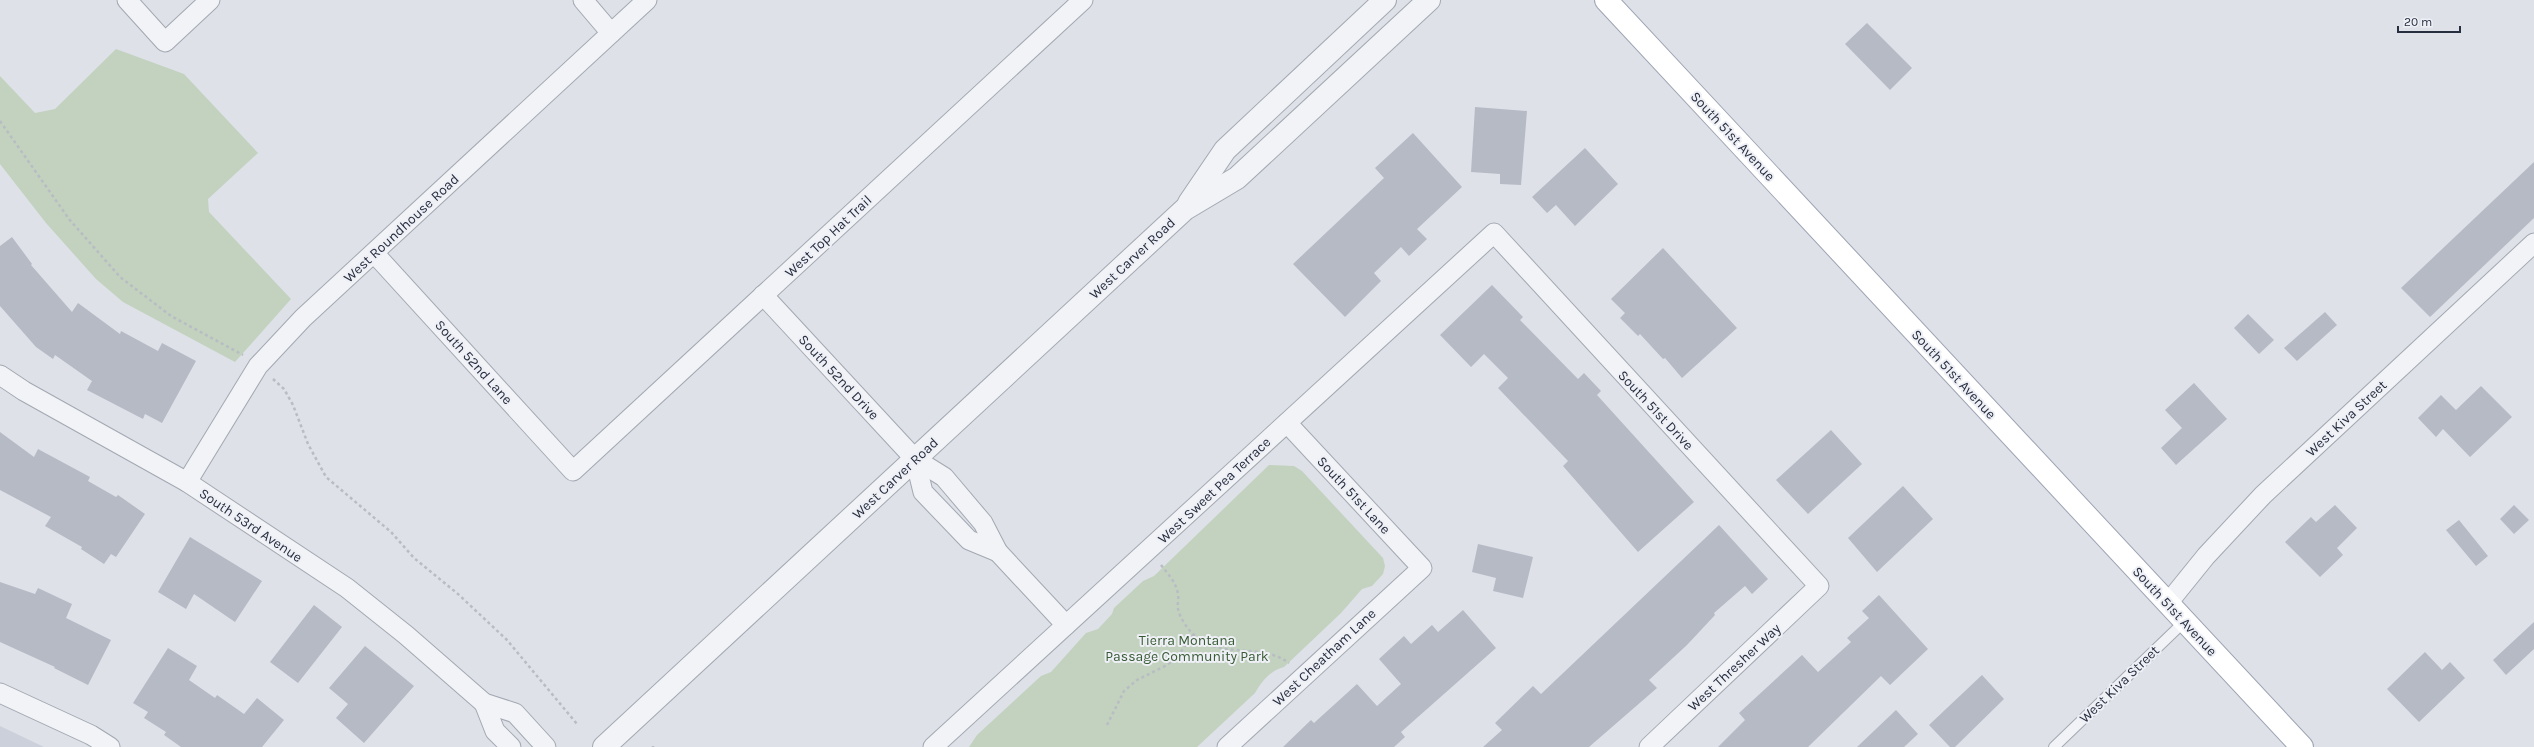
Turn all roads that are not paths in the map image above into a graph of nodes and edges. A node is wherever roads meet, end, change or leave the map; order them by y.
1 (127, 0) edge
2 (210, 0) edge
3 (583, 0) edge
4 (647, 0) edge
5 (1083, 0) edge
6 (1385, 0) edge
7 (1429, 0) edge
8 (1606, 0) edge
9 (611, 33) junction
10 (1185, 209) junction
11 (1494, 233) joint
12 (2534, 243) edge
13 (374, 252) junction
14 (764, 295) junction
15 (0, 375) edge
16 (1287, 423) junction
17 (915, 459) junction
18 (573, 471) joint
19 (187, 482) junction
20 (998, 552) junction
21 (1422, 568) joint
22 (1819, 586) joint
23 (2168, 603) junction
24 (2184, 621) junction
25 (1066, 625) junction
26 (0, 693) edge
27 (484, 703) junction
28 (110, 747) edge
29 (511, 747) edge
30 (546, 747) edge
31 (604, 747) edge
32 (934, 747) edge
33 (1227, 747) edge
34 (1649, 747) edge
35 (2054, 747) edge
36 (2302, 747) edge

1 - 2 street
3 - 9 street
4 - 9 street, West Roundhouse Road
5 - 14 street, West Top Hat Trail
6 - 10 street, West Carver Road
7 - 10 street, West Carver Road
8 - 23 main road, South 51st Avenue
9 - 13 street, West Roundhouse Road
10 - 17 street, West Carver Road
11 - 16 street, West Sweet Pea Terrace
11 - 22 street, South 51st Drive
12 - 23 street, West Kiva Street
13 - 18 street, South 52nd Lane
13 - 19 street, West Roundhouse Road
14 - 17 street, South 52nd Drive
14 - 18 street, West Top Hat Trail
15 - 19 street, South 53rd Avenue
16 - 21 street, South 51st Lane
16 - 25 street, West Sweet Pea Terrace
17 - 20 street, South 52nd Drive
17 - 20 street, South 52nd Drive
17 - 31 street, West Carver Road
19 - 27 street, South 53rd Avenue
20 - 25 street, South 52nd Drive
21 - 33 street, West Cheatham Lane
22 - 34 street, West Thresher Way
23 - 24 main road, South 51st Avenue
24 - 35 lane, West Kiva Street
24 - 36 main road, South 51st Avenue
25 - 32 street, West Sweet Pea Terrace
26 - 28 street
27 - 29 street, South 53rd Avenue
27 - 30 street, South 53rd Avenue

